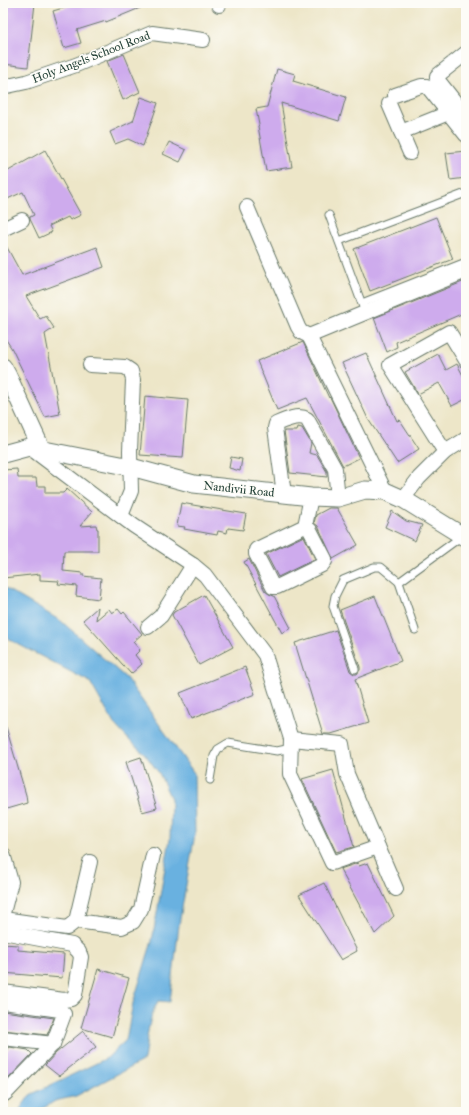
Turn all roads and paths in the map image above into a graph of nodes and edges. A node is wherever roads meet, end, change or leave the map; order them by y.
1 (203, 40) dead end
2 (466, 53) edge
3 (3, 87) edge
4 (458, 112) edge
5 (401, 132) junction
6 (466, 135) edge
7 (410, 153) dead end
8 (466, 193) edge
9 (247, 207) dead end
10 (329, 215) dead end
11 (22, 220) dead end
12 (3, 229) edge
13 (339, 241) junction
14 (466, 262) edge
15 (466, 271) edge
16 (363, 308) junction
17 (308, 336) junction
18 (466, 360) edge
19 (90, 365) dead end
20 (3, 367) edge
21 (3, 393) edge
22 (466, 439) edge
23 (35, 448) junction
24 (445, 452) junction
25 (3, 454) edge
26 (131, 467) junction
27 (385, 490) junction
28 (284, 494) junction
29 (311, 497) junction
30 (338, 498) junction
31 (403, 499) junction
32 (121, 516) junction
33 (305, 526) junction
34 (464, 537) edge
35 (193, 565) junction
36 (399, 582) junction
37 (148, 627) dead end
38 (415, 630) dead end
39 (356, 669) dead end
40 (291, 744) junction
41 (210, 780) dead end
42 (378, 847) junction
43 (3, 854) edge
44 (153, 855) dead end
45 (90, 862) dead end
46 (396, 889) dead end
47 (3, 913) edge
48 (3, 919) edge
49 (76, 921) junction
50 (3, 932) edge
51 (3, 992) edge
52 (3, 1002) edge
53 (3, 1038) edge
54 (53, 1044) junction
55 (3, 1095) edge

1 - 3 street, Holy Angels School Road
2 - 4 street
4 - 5 street
4 - 5 street
4 - 6 street
5 - 7 street
8 - 13 lane
9 - 17 street
10 - 13 lane
11 - 12 street
13 - 16 lane
14 - 16 lane
15 - 16 street
16 - 17 street
17 - 27 street
18 - 24 street
19 - 26 street
20 - 23 street
21 - 23 street
22 - 24 street
23 - 25 street, Nandivii Road
23 - 26 street, Nandivii Road
23 - 32 street
24 - 31 street
26 - 28 street, Nandivii Road
26 - 32 street
27 - 30 street, Nandivii Road
27 - 31 street, Nandivii Road
28 - 29 street, Nandivii Road
28 - 30 street
29 - 30 street, Nandivii Road
29 - 33 street
31 - 34 street, Nandivii Road
32 - 35 street
33 - 33 street
34 - 36 lane
35 - 37 street
35 - 40 street
36 - 38 lane
36 - 39 lane
40 - 41 lane
40 - 42 street
40 - 42 street
42 - 46 street
43 - 47 street
44 - 49 street
45 - 49 street
48 - 49 street
50 - 51 street
52 - 54 street
53 - 54 street
54 - 55 street

